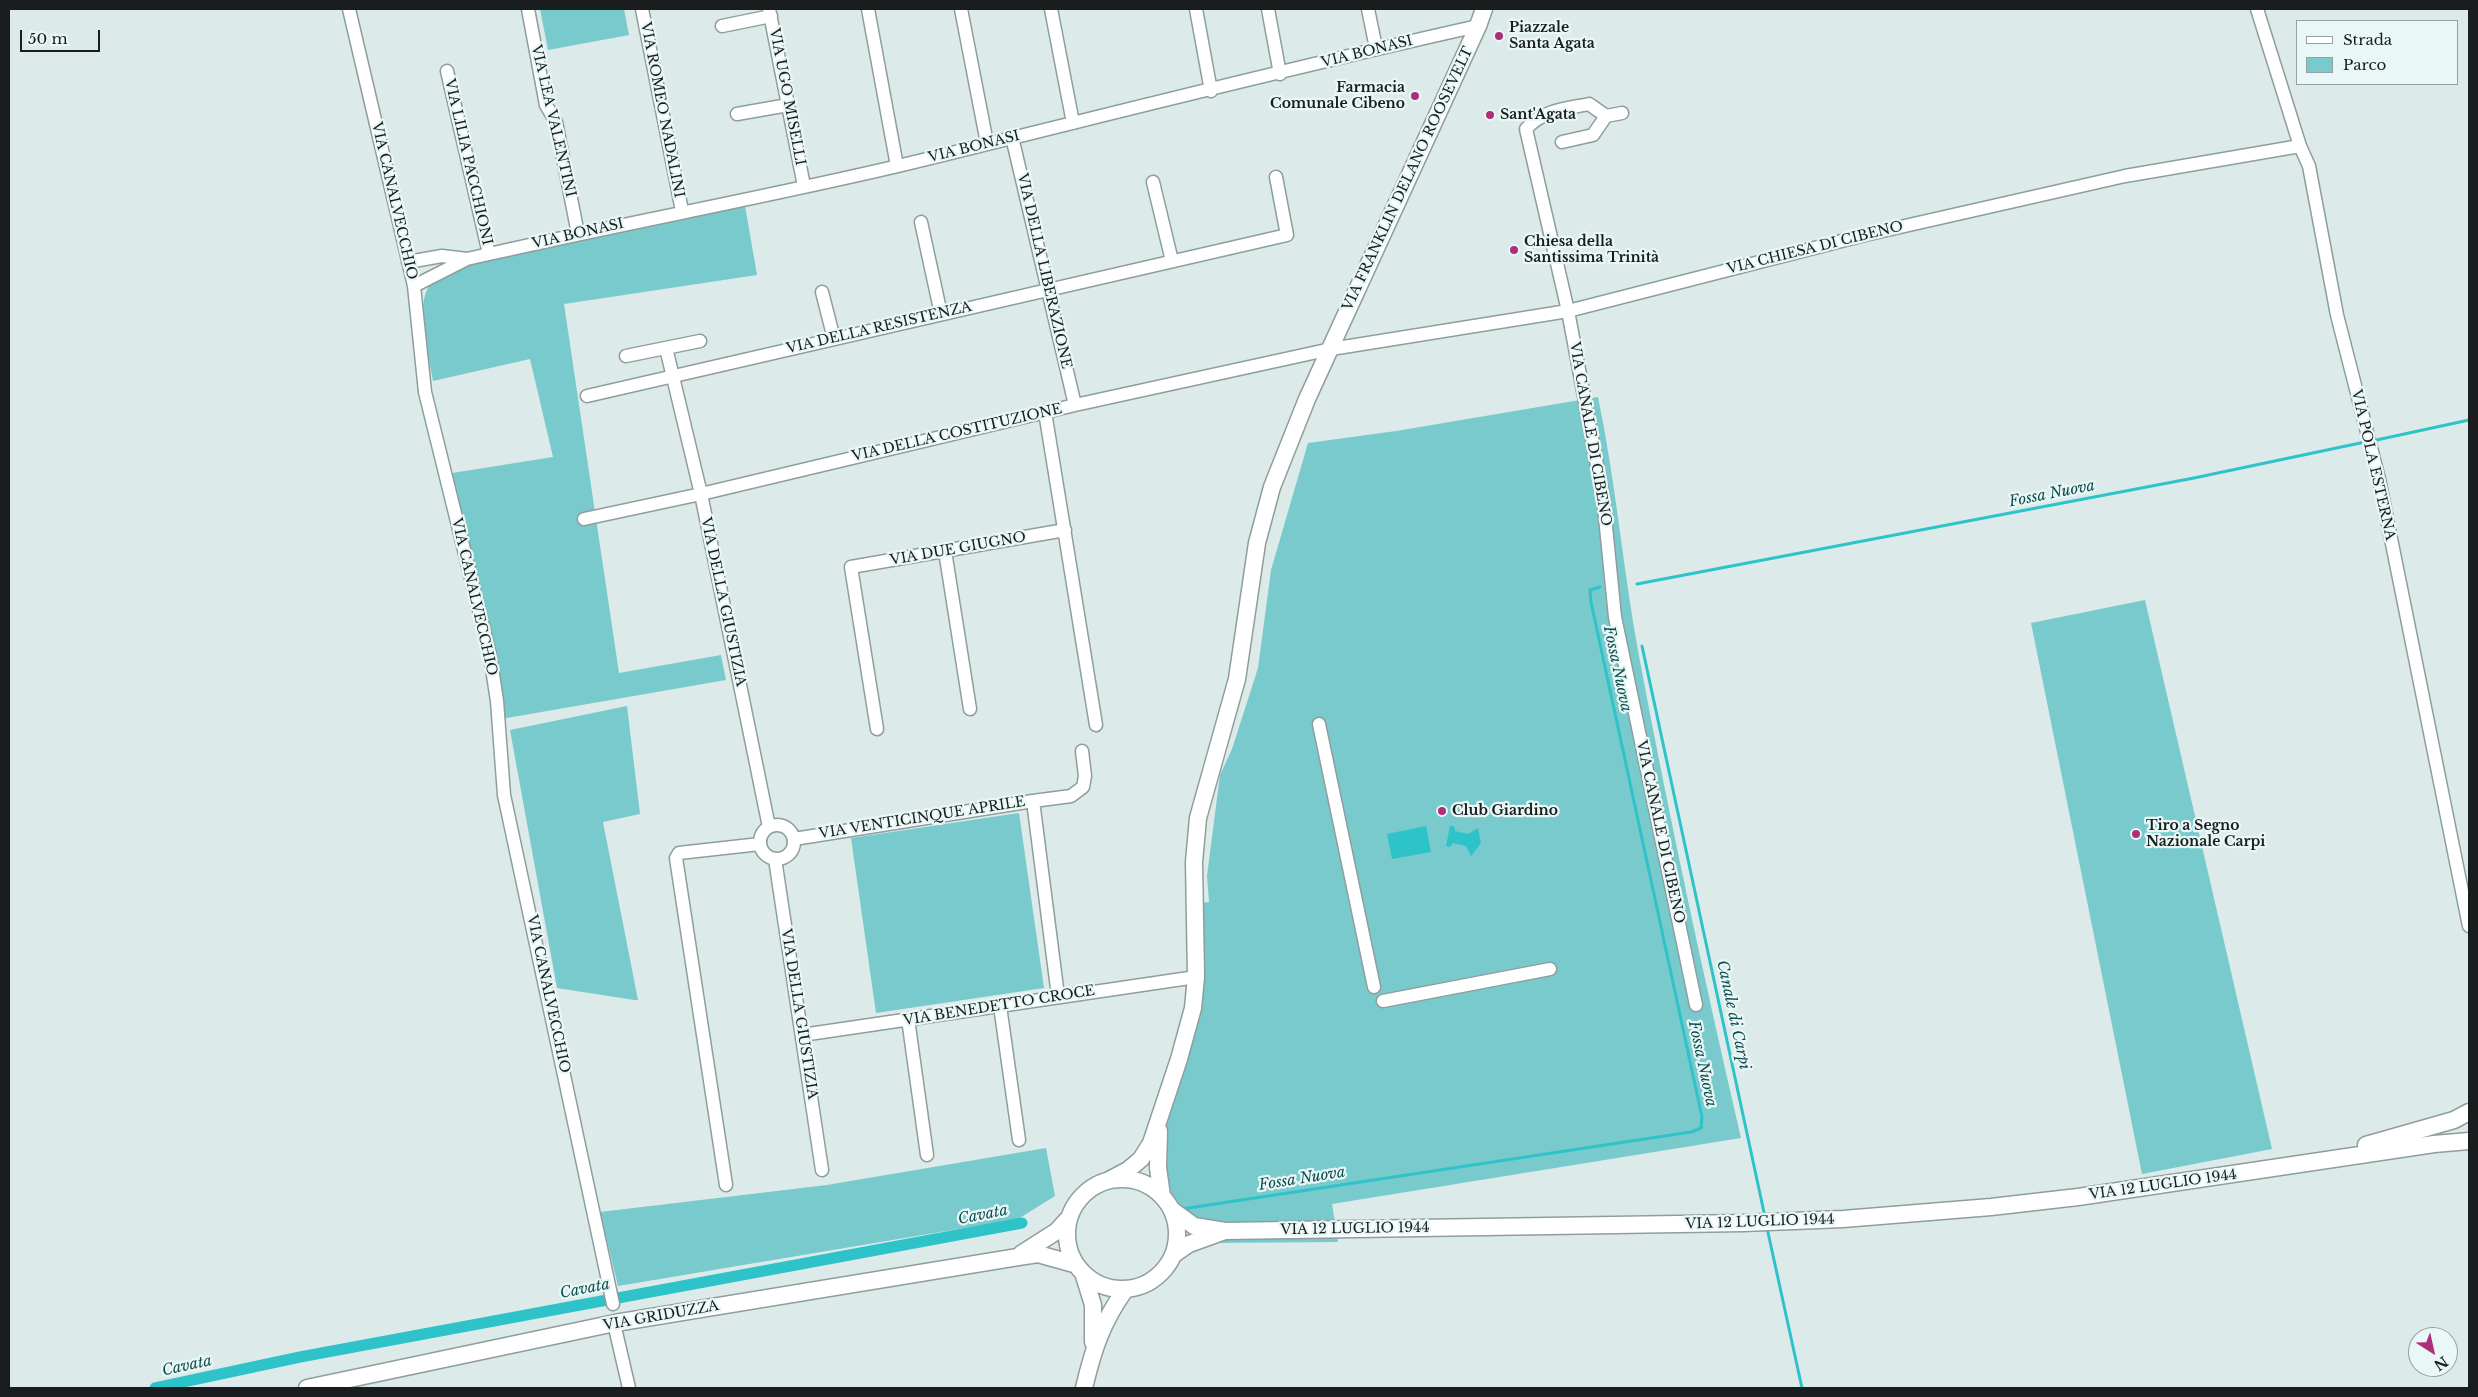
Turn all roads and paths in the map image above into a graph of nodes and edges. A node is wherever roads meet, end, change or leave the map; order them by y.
1 (349, 9) edge
2 (528, 9) edge
3 (642, 9) edge
4 (868, 9) edge
5 (961, 9) edge
6 (1051, 9) edge
7 (1196, 9) edge
8 (1268, 9) edge
9 (1368, 9) edge
10 (1484, 9) edge
11 (2257, 9) edge
12 (770, 12) edge
13 (722, 26) dead end
14 (1478, 26) junction
15 (1376, 48) junction
16 (447, 71) dead end
17 (1280, 74) junction
18 (1211, 90) junction
19 (788, 105) junction
20 (1622, 113) dead end
21 (737, 114) dead end
22 (1606, 116) junction
23 (1073, 123) junction
24 (1012, 137) junction
25 (1562, 142) dead end
26 (987, 143) junction
27 (2300, 146) junction
28 (897, 166) junction
29 (1276, 177) dead end
30 (1153, 182) dead end
31 (804, 186) junction
32 (682, 211) junction
33 (921, 222) dead end
34 (578, 234) junction
35 (489, 254) junction
36 (467, 259) junction
37 (1172, 261) junction
38 (408, 262) junction
39 (414, 286) junction
40 (1050, 289) junction
41 (822, 292) dead end
42 (1568, 311) junction
43 (941, 314) junction
44 (834, 339) junction
45 (700, 341) dead end
46 (666, 348) junction
47 (1331, 348) junction
48 (626, 356) dead end
49 (672, 378) junction
50 (587, 396) dead end
51 (1075, 405) junction
52 (1045, 412) junction
53 (700, 494) junction
54 (584, 519) dead end
55 (1065, 530) junction
56 (945, 551) junction
57 (970, 709) dead end
58 (1319, 724) dead end
59 (1096, 725) dead end
60 (877, 730) dead end
61 (1082, 751) dead end
62 (1033, 801) junction
63 (768, 827) junction
64 (794, 839) junction
65 (760, 844) junction
66 (775, 859) junction
67 (2469, 926) edge
68 (1550, 969) dead end
69 (1196, 977) junction
70 (1374, 986) dead end
71 (1058, 996) junction
72 (1383, 1001) dead end
73 (1696, 1005) dead end
74 (1000, 1006) junction
75 (908, 1019) junction
76 (802, 1035) junction
77 (2469, 1112) edge
78 (1160, 1121) junction
79 (1019, 1140) dead end
80 (2469, 1141) edge
81 (927, 1155) dead end
82 (2292, 1166) junction
83 (822, 1170) dead end
84 (1109, 1180) junction
85 (726, 1185) dead end
86 (1162, 1196) junction
87 (1172, 1210) junction
88 (1068, 1220) junction
89 (1225, 1231) junction
90 (1173, 1255) junction
91 (1018, 1256) junction
92 (1079, 1270) junction
93 (1125, 1290) junction
94 (613, 1304) dead end
95 (616, 1332) dead end
96 (1093, 1347) junction
97 (307, 1388) edge
98 (629, 1388) edge
99 (1084, 1388) edge

1 - 38 street, VIA CANALVECCHIO
2 - 34 street, VIA LEA VALENTINI
3 - 32 street, VIA ROMEO NADALINI
4 - 28 street
5 - 26 street
6 - 23 street
7 - 18 street
8 - 17 street
9 - 15 street
10 - 14 main road, VIA FRANKLIN DELANO ROOSEVELT
11 - 27 street, VIA POLA ESTERNA
12 - 13 street
12 - 19 street, VIA UGO MISELLI
14 - 15 street, VIA BONASI
14 - 47 main road, VIA FRANKLIN DELANO ROOSEVELT
15 - 17 street, VIA BONASI
16 - 35 street, VIA LILIA PACCHIONI
17 - 18 street, VIA BONASI
18 - 23 street, VIA BONASI
19 - 21 street
19 - 31 street, VIA UGO MISELLI
20 - 22 street
22 - 25 street
22 - 42 street, VIA CANALE DI CIBENO
23 - 24 street, VIA BONASI
24 - 26 street, VIA BONASI
24 - 40 street, VIA DELLA LIBERAZIONE
26 - 28 street, VIA BONASI
27 - 42 street, VIA CHIESA DI CIBENO
27 - 67 street, VIA POLA ESTERNA
28 - 31 street, VIA BONASI
29 - 37 street, VIA DELLA RESISTENZA
30 - 37 street
31 - 32 street, VIA BONASI
32 - 34 street, VIA BONASI
33 - 43 street
34 - 35 street, VIA BONASI
35 - 36 street, VIA BONASI
36 - 38 street, VIA BONASI
36 - 39 street, VIA BONASI
37 - 40 street, VIA DELLA RESISTENZA
38 - 39 street, VIA CANALVECCHIO
39 - 94 street, VIA CANALVECCHIO
40 - 43 street, VIA DELLA RESISTENZA
40 - 51 street, VIA DELLA LIBERAZIONE
41 - 44 street
42 - 47 street, VIA CHIESA DI CIBENO
42 - 73 street, VIA CANALE DI CIBENO
43 - 44 street, VIA DELLA RESISTENZA
44 - 49 street, VIA DELLA RESISTENZA
45 - 46 street
46 - 48 street
46 - 49 street, VIA DELLA GIUSTIZIA
47 - 51 street, VIA DELLA COSTITUZIONE
47 - 69 main road, VIA FRANKLIN DELANO ROOSEVELT
49 - 50 street, VIA DELLA RESISTENZA
49 - 53 street, VIA DELLA GIUSTIZIA
51 - 52 street, VIA DELLA COSTITUZIONE
52 - 53 street, VIA DELLA COSTITUZIONE
52 - 55 street
53 - 54 street, VIA DELLA COSTITUZIONE
53 - 63 street, VIA DELLA GIUSTIZIA
55 - 56 street, VIA DUE GIUGNO
55 - 59 street
56 - 57 street
56 - 60 street, VIA DUE GIUGNO
58 - 70 street
61 - 62 street
62 - 64 street, VIA VENTICINQUE APRILE
62 - 71 street, VIA VENTICINQUE APRILE
63 - 64 street
63 - 65 street
64 - 66 street
65 - 66 street
65 - 85 street
66 - 76 street, VIA DELLA GIUSTIZIA
68 - 72 street
69 - 71 street, VIA BENEDETTO CROCE
69 - 78 main road, VIA FRANKLIN DELANO ROOSEVELT
71 - 74 street, VIA BENEDETTO CROCE
74 - 75 street, VIA BENEDETTO CROCE
74 - 79 street
75 - 76 street, VIA BENEDETTO CROCE
75 - 81 street
76 - 83 street, VIA DELLA GIUSTIZIA
77 - 82 main road, VIA 12 LUGLIO 1944
78 - 84 main road
78 - 86 main road
80 - 82 main road, VIA 12 LUGLIO 1944
82 - 89 main road, VIA 12 LUGLIO 1944
84 - 86 main road
84 - 88 main road
86 - 87 main road
87 - 89 main road
87 - 90 main road
88 - 91 main road, VIA GRIDUZZA
88 - 92 main road
89 - 90 main road
90 - 93 main road
91 - 92 main road, VIA GRIDUZZA
91 - 97 main road, VIA GRIDUZZA
92 - 93 main road
92 - 96 main road
93 - 96 main road
95 - 98 street
96 - 99 main road

